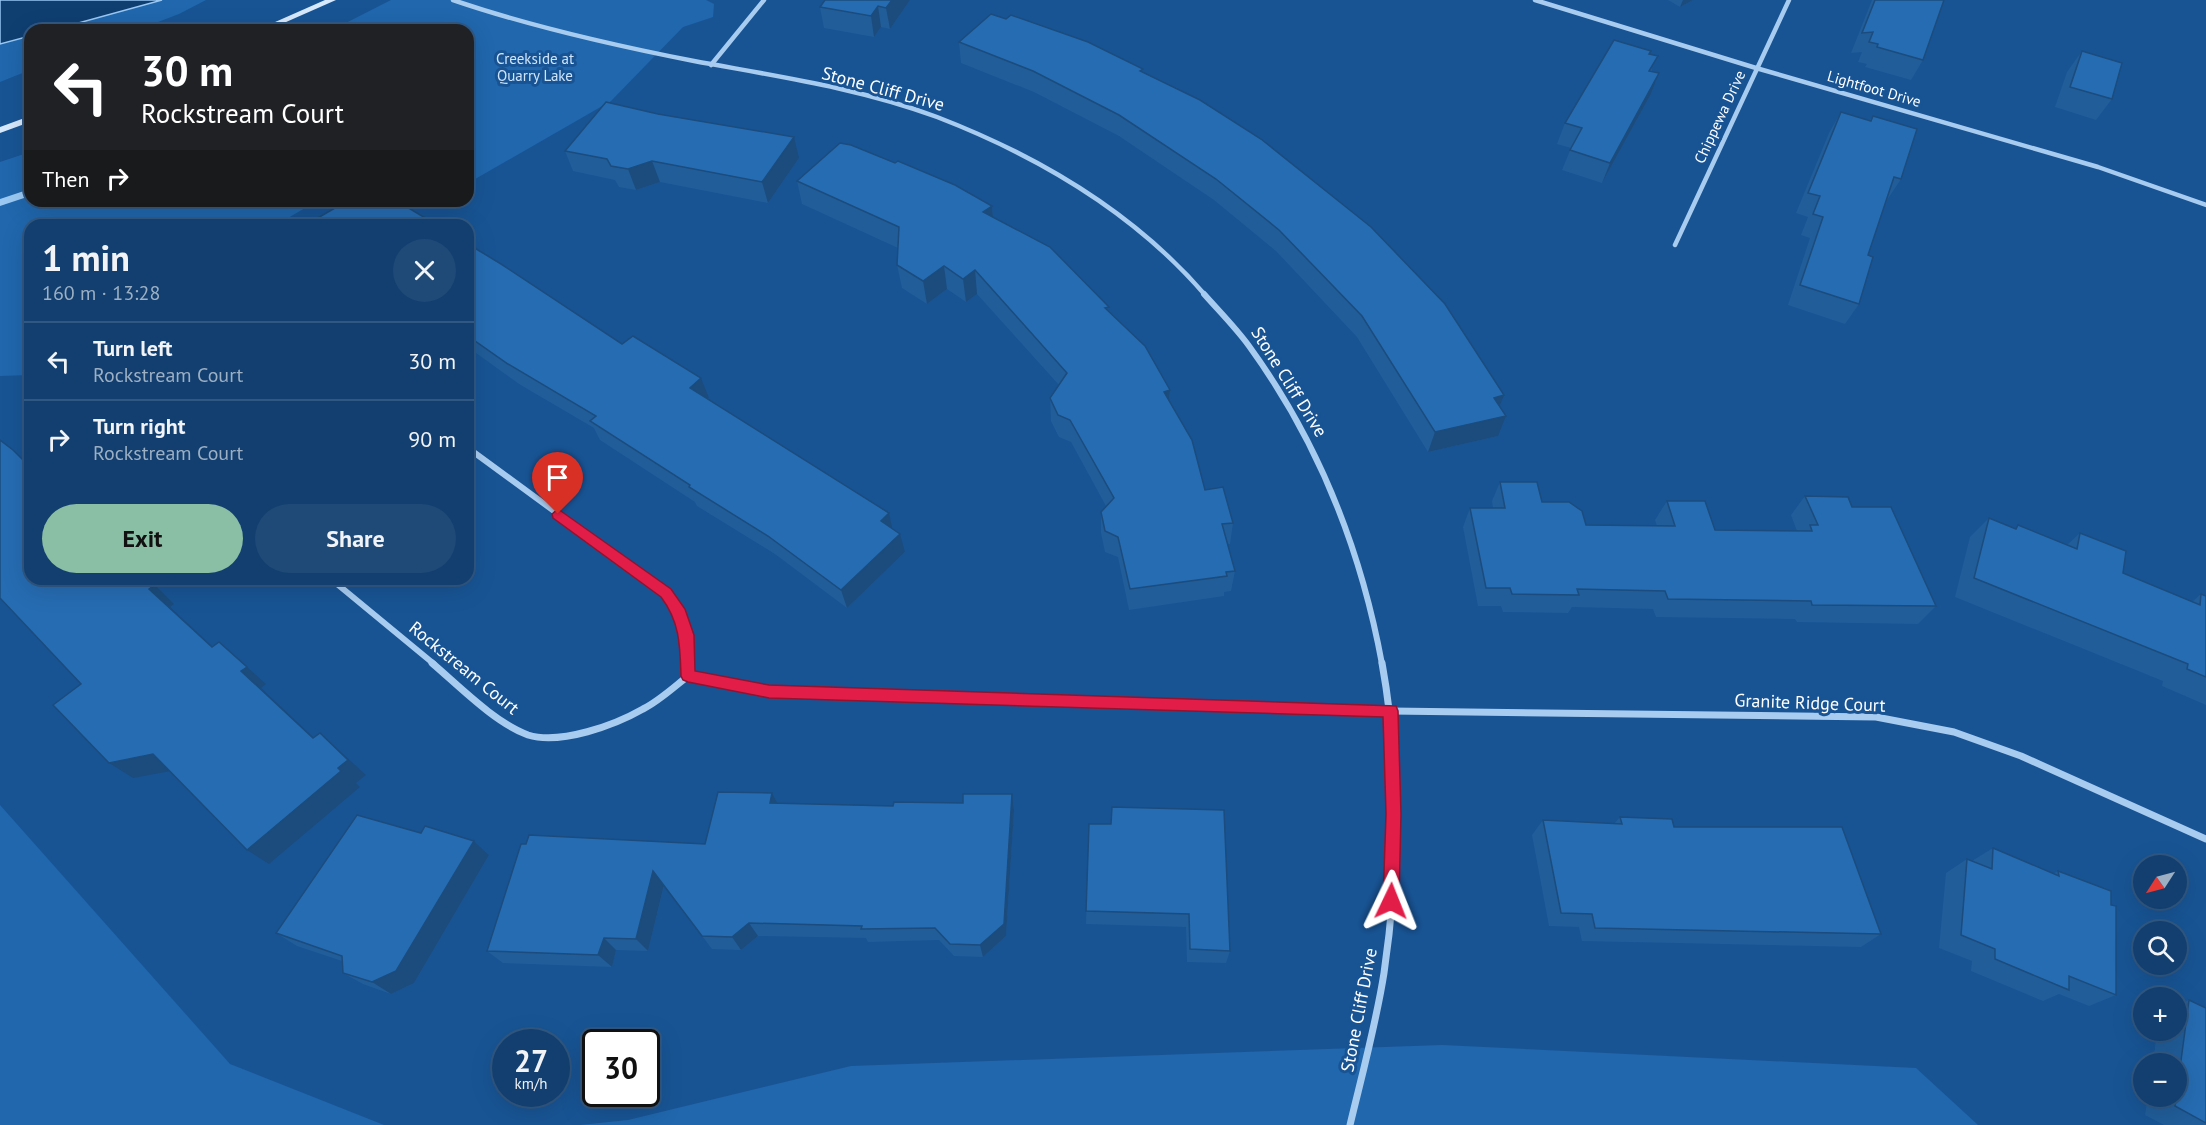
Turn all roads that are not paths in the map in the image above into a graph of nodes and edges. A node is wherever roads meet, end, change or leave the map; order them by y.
1 (332, 0) edge
2 (453, 0) edge
3 (764, 0) edge
4 (1535, 0) edge
5 (1789, 0) edge
6 (275, 24) edge
7 (711, 65) junction
8 (1756, 68) junction
9 (24, 121) edge
10 (0, 130) edge
11 (2206, 205) edge
12 (1675, 245) dead end
13 (474, 452) edge
14 (339, 585) edge
15 (688, 676) junction
16 (1390, 711) junction
17 (2206, 839) edge
18 (1350, 1125) edge

1 - 6 main road
2 - 7 street, Stone Cliff Drive
3 - 7 street
4 - 8 street, Lightfoot Drive
5 - 8 street, Chippewa Drive
7 - 16 street, Stone Cliff Drive
8 - 11 street, Lightfoot Drive
8 - 12 street, Chippewa Drive
9 - 10 main road
13 - 15 street
14 - 15 street, Rockstream Court
15 - 16 street
16 - 17 street, Granite Ridge Court
16 - 18 street, Stone Cliff Drive

